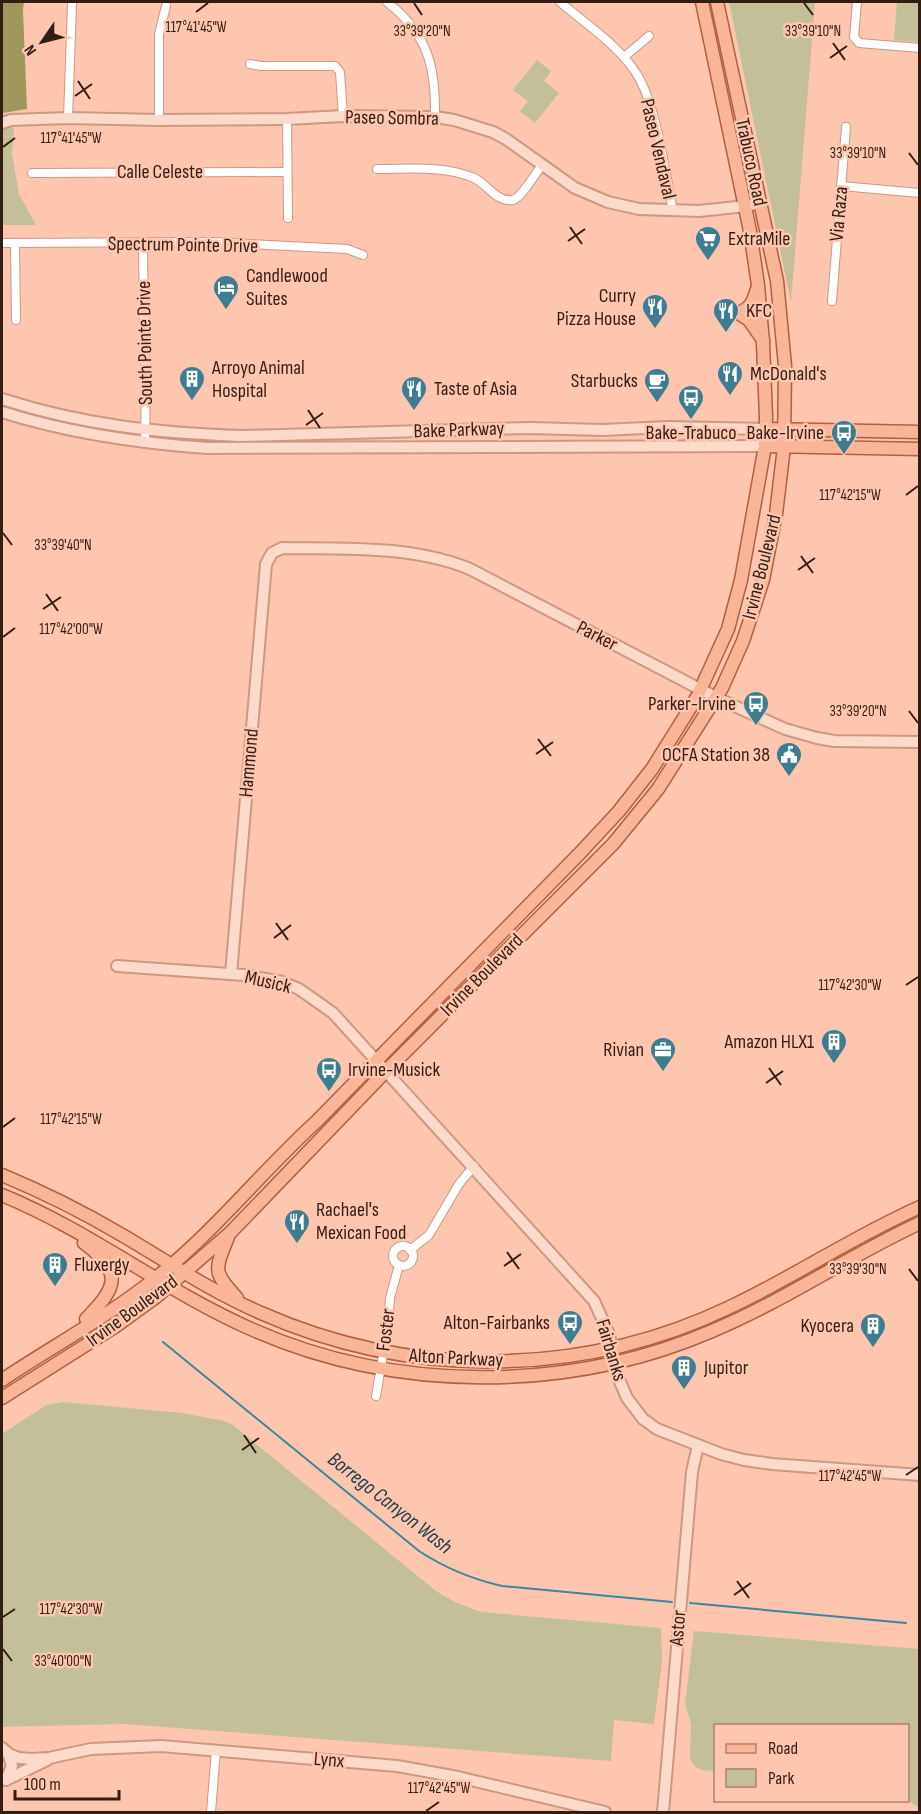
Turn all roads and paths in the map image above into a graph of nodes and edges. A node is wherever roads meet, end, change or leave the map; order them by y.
1 (387, 2) edge
2 (560, 2) edge
3 (702, 2) edge
4 (717, 2) edge
5 (857, 2) edge
6 (72, 4) dead end
7 (166, 6) dead end
8 (650, 36) dead end
9 (920, 48) edge
10 (624, 57) junction
11 (250, 64) dead end
12 (343, 116) junction
13 (435, 117) junction
14 (68, 118) junction
15 (287, 119) junction
16 (159, 120) junction
17 (2, 123) edge
18 (846, 127) dead end
19 (542, 165) junction
20 (377, 170) dead end
21 (287, 172) junction
22 (32, 173) dead end
23 (842, 186) junction
24 (920, 194) edge
25 (760, 203) junction
26 (746, 206) junction
27 (673, 211) junction
28 (288, 218) dead end
29 (2, 243) edge
30 (15, 243) junction
31 (143, 244) junction
32 (363, 255) dead end
33 (758, 285) junction
34 (832, 301) dead end
35 (16, 320) dead end
36 (763, 340) junction
37 (2, 399) edge
38 (2, 412) edge
39 (766, 429) junction
40 (784, 430) junction
41 (920, 432) edge
42 (146, 437) junction
43 (765, 446) junction
44 (784, 447) junction
45 (920, 449) edge
46 (272, 553) joint
47 (701, 690) junction
48 (717, 698) junction
49 (920, 742) edge
50 (117, 966) dead end
51 (231, 974) junction
52 (376, 1059) junction
53 (386, 1071) junction
54 (474, 1167) junction
55 (2, 1175) edge
56 (2, 1196) edge
57 (920, 1207) edge
58 (36, 1211) junction
59 (920, 1223) edge
60 (230, 1233) junction
61 (410, 1250) junction
62 (171, 1265) junction
63 (399, 1265) junction
64 (186, 1273) junction
65 (156, 1278) junction
66 (171, 1286) junction
67 (242, 1304) junction
68 (62, 1341) junction
69 (612, 1348) junction
70 (383, 1352) junction
71 (615, 1362) junction
72 (381, 1367) junction
73 (2, 1380) edge
74 (376, 1395) dead end
75 (2, 1398) edge
76 (698, 1445) junction
77 (920, 1475) edge
78 (216, 1750) junction
79 (5, 1751) edge
80 (49, 1758) junction
81 (4, 1782) edge
82 (211, 1812) edge
83 (605, 1812) edge
84 (663, 1812) edge

1 - 13 street
2 - 10 street, Paseo Vendaval
3 - 26 main road, Trabuco Road
4 - 25 main road, Trabuco Road
5 - 9 street
6 - 14 street
7 - 16 street
8 - 10 street
10 - 27 street, Paseo Vendaval
11 - 12 street
12 - 13 street, Paseo Sombra
12 - 15 street, Paseo Sombra
13 - 19 street, Paseo Sombra
14 - 16 street, Paseo Sombra
14 - 17 street, Paseo Sombra
15 - 16 street, Paseo Sombra
15 - 21 street
18 - 23 street, Via Raza
19 - 20 street
19 - 27 street, Paseo Sombra
21 - 22 street, Calle Celeste
21 - 28 street
23 - 24 street
23 - 34 street, Via Raza
25 - 26 street, Paseo Sombra
25 - 40 main road, Trabuco Road
26 - 27 street, Paseo Sombra
26 - 33 main road, Trabuco Road
29 - 30 street, Spectrum Pointe Drive
30 - 31 street, Spectrum Pointe Drive
30 - 35 street
31 - 32 street, Spectrum Pointe Drive
31 - 42 street, South Pointe Drive
33 - 36 main road, Trabuco Road
33 - 36 main road
36 - 39 main road, Trabuco Road
37 - 42 street, Bake Parkway
38 - 42 street, Bake Parkway
39 - 40 main road, Bake Parkway
39 - 42 street, Bake Parkway
39 - 43 main road, Irvine Boulevard
40 - 41 main road, Bake Parkway
40 - 44 main road, Irvine Boulevard
42 - 43 street, Bake Parkway
43 - 44 main road, Bake Parkway
43 - 47 main road, Irvine Boulevard
44 - 45 main road, Bake Parkway
44 - 48 main road, Irvine Boulevard
46 - 47 street, Parker
46 - 51 street, Hammond
47 - 48 street, Parker
47 - 52 main road, Irvine Boulevard
48 - 49 street, Parker
48 - 53 main road, Irvine Boulevard
50 - 51 street, Musick
51 - 52 street, Musick
52 - 53 street, Musick
52 - 62 main road, Irvine Boulevard
53 - 54 street, Fairbanks
53 - 60 main road, Irvine Boulevard
54 - 61 street
54 - 69 street, Fairbanks
55 - 62 main road, Alton Parkway
56 - 58 main road, Alton Parkway
57 - 69 main road, Alton Parkway
58 - 65 main road, Alton Parkway
58 - 68 main road
59 - 71 main road, Alton Parkway
60 - 64 main road, Irvine Boulevard
60 - 67 main road
61 - 63 street
61 - 63 street
62 - 64 main road, Alton Parkway
62 - 65 main road, Irvine Boulevard
63 - 70 street, Foster
64 - 66 main road, Irvine Boulevard
64 - 67 main road, Alton Parkway
65 - 66 main road, Alton Parkway
65 - 68 main road, Irvine Boulevard
66 - 72 main road, Alton Parkway
66 - 75 main road, Irvine Boulevard
67 - 70 main road, Alton Parkway
68 - 73 main road, Irvine Boulevard
69 - 70 main road, Alton Parkway
69 - 71 street, Fairbanks
70 - 72 street, Foster
71 - 72 main road, Alton Parkway
71 - 76 street, Fairbanks
72 - 74 street, Foster
76 - 77 street, Fairbanks
76 - 84 street, Astor
78 - 80 street, Lynx
78 - 82 street
78 - 83 street, Lynx
79 - 80 street, Lynx
79 - 81 street
80 - 81 street, Lynx

